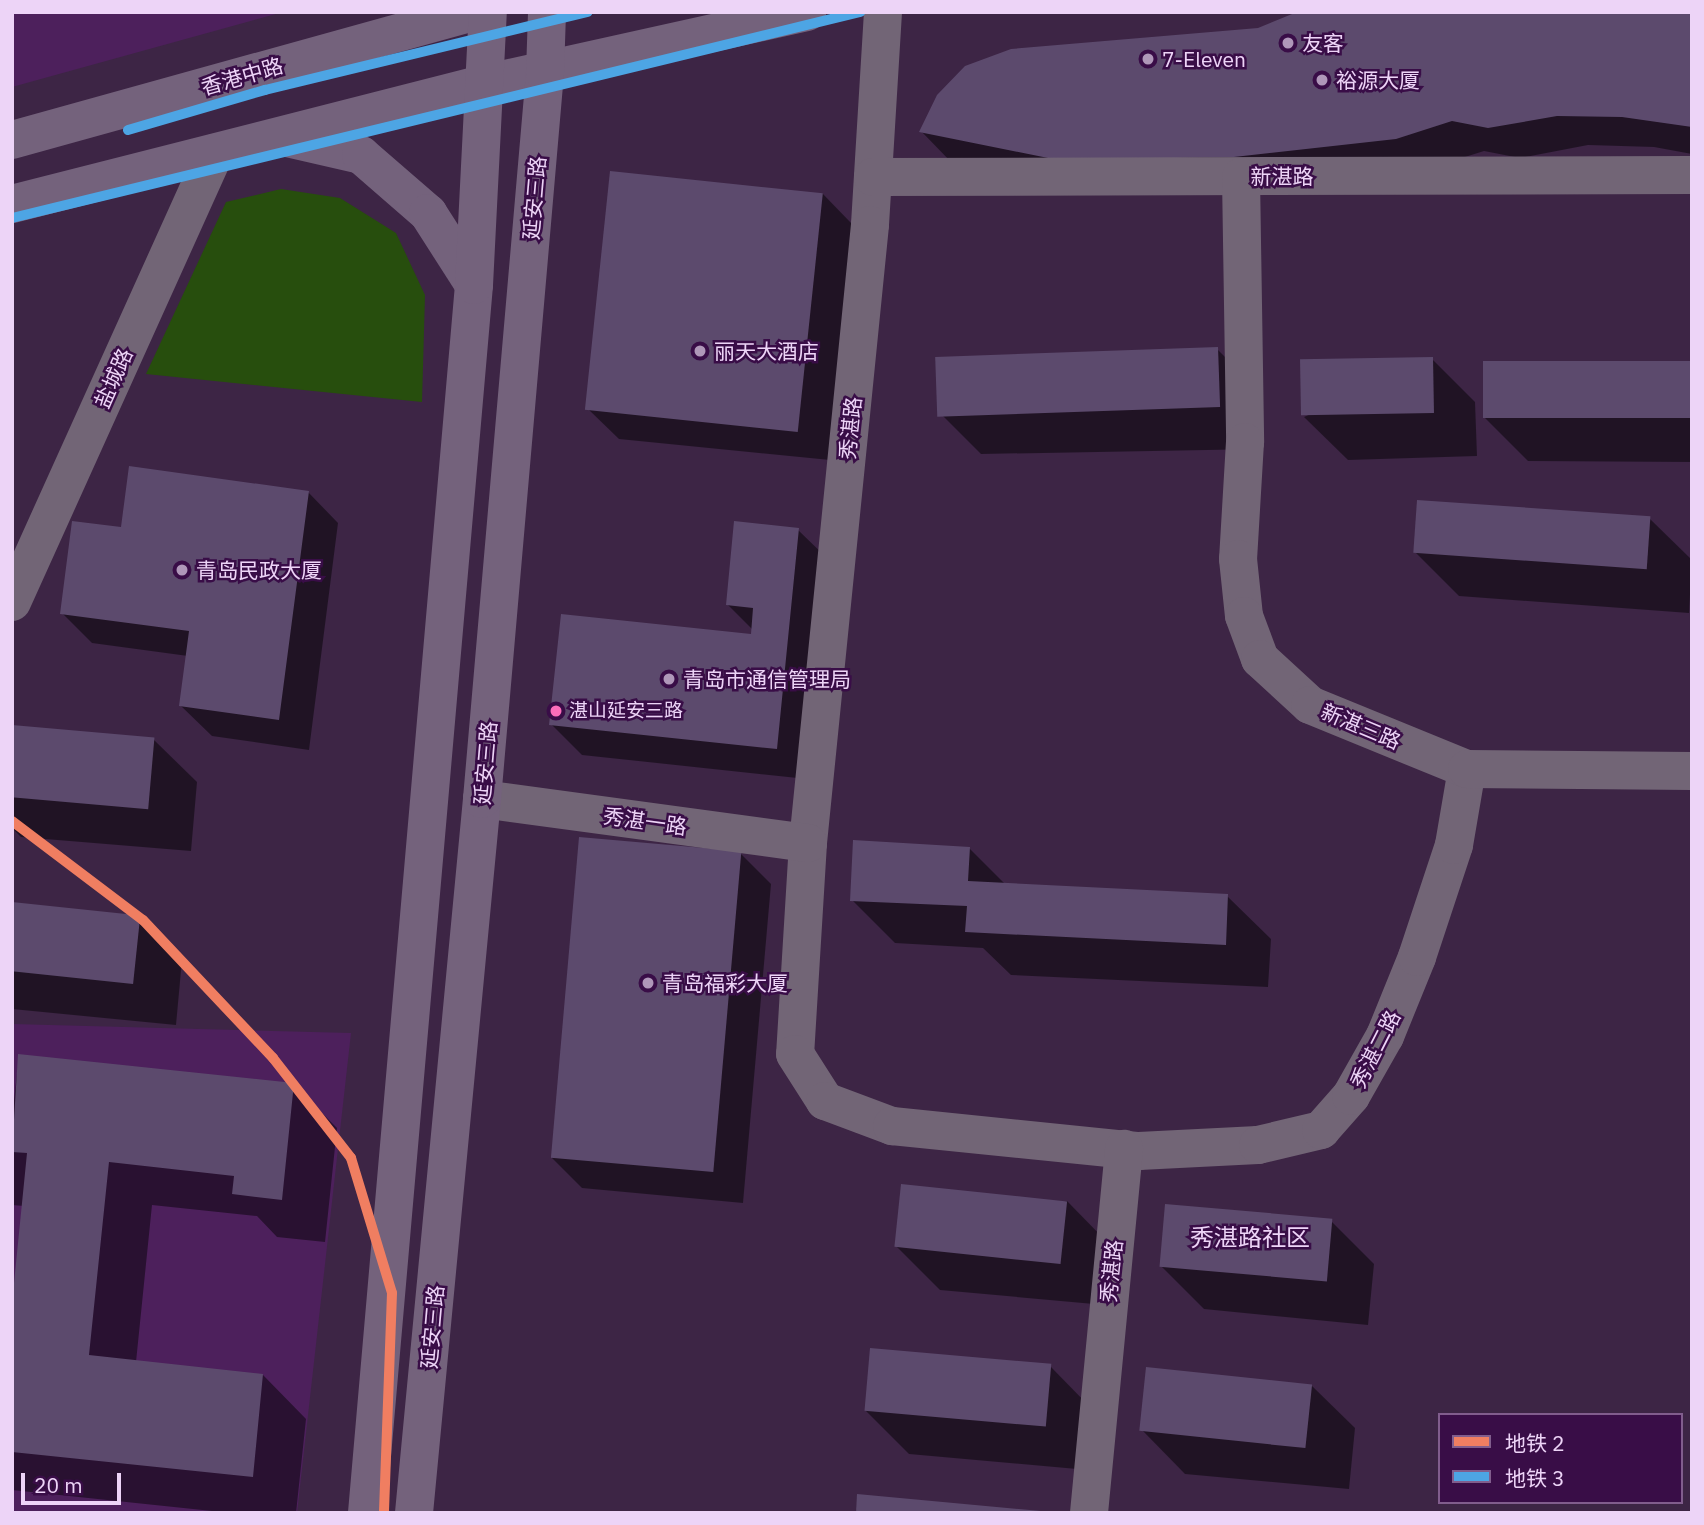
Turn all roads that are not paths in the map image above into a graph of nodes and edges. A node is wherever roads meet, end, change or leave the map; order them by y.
1 (471, 12) edge
2 (488, 12) edge
3 (547, 12) edge
4 (807, 12) edge
5 (883, 12) edge
6 (545, 73) junction
7 (487, 83) junction
8 (279, 136) junction
9 (12, 140) edge
10 (215, 153) junction
11 (1692, 175) edge
12 (873, 177) junction
13 (1241, 177) junction
14 (12, 204) edge
15 (474, 285) junction
16 (12, 602) edge
17 (1467, 769) junction
18 (1692, 771) edge
19 (482, 799) junction
20 (808, 844) junction
21 (1124, 1149) junction
22 (366, 1513) edge
23 (414, 1513) edge
24 (1089, 1513) edge

1 - 9 main road, 香港中路
2 - 7 main road
3 - 6 main road, 延安三路
4 - 6 main road
5 - 12 street, 秀湛路
6 - 7 main road
6 - 19 main road, 延安三路
7 - 8 main road
7 - 15 main road
8 - 10 main road
8 - 15 main road
10 - 14 main road
10 - 16 street, 盐城路
11 - 13 street, 新湛路
12 - 13 street, 新湛路
12 - 20 street, 秀湛路
13 - 17 street, 新湛三路
15 - 22 main road
17 - 18 street, 新湛三路
17 - 21 street, 秀湛二路
19 - 20 street, 秀湛一路
19 - 23 main road, 延安三路
20 - 21 street, 秀湛路
21 - 24 street, 秀湛路

